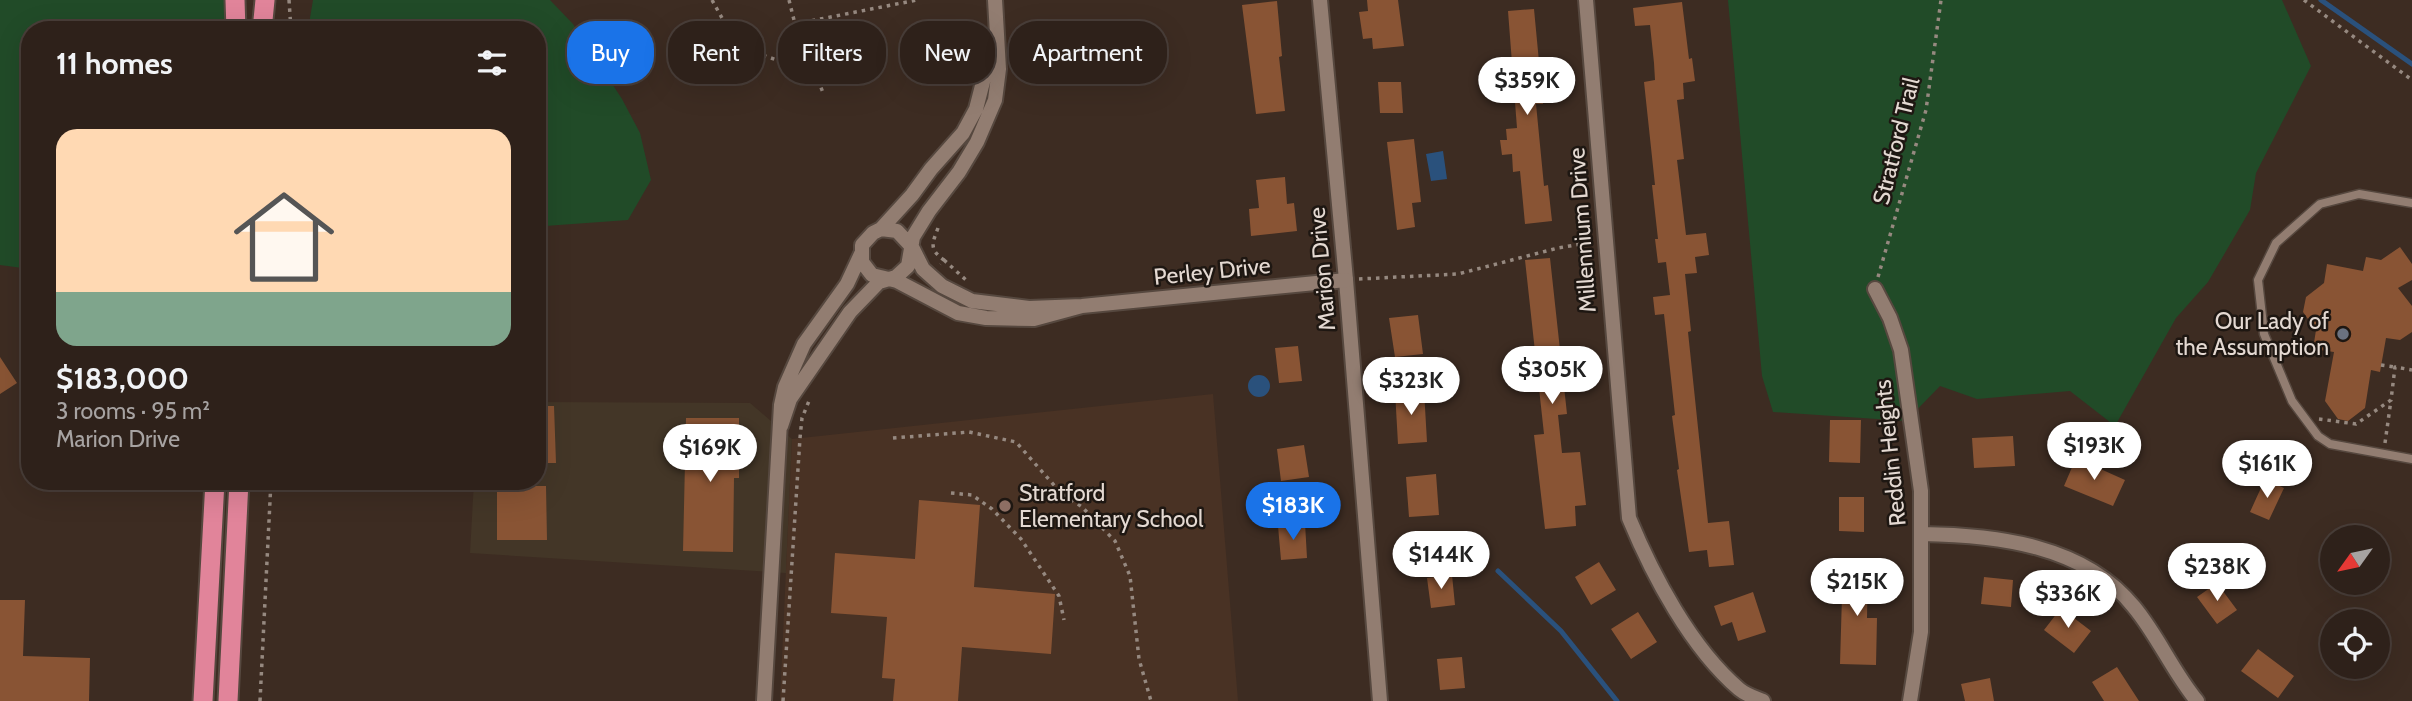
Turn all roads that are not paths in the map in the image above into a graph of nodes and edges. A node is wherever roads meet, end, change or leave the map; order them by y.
1 (236, 0) edge
2 (265, 0) edge
3 (995, 0) edge
4 (1320, 0) edge
5 (1586, 0) edge
6 (236, 21) edge
7 (263, 21) edge
8 (995, 21) edge
9 (995, 32) edge
10 (983, 84) edge
11 (2412, 203) edge
12 (881, 229) junction
13 (912, 247) junction
14 (861, 254) junction
15 (888, 279) junction
16 (1346, 280) junction
17 (1875, 289) road end
18 (1082, 306) junction
19 (781, 426) junction
20 (2412, 459) edge
21 (215, 490) edge
22 (239, 490) edge
23 (1922, 534) junction
24 (203, 701) edge
25 (228, 701) edge
26 (764, 701) edge
27 (1380, 701) edge
28 (1763, 701) edge
29 (1910, 701) edge
30 (2197, 701) edge

1 - 6 highway
2 - 7 highway
3 - 8 street
4 - 16 street, Marion Drive
5 - 28 street, Millennium Drive
9 - 13 street
10 - 12 street
11 - 20 lane
12 - 13 street
12 - 14 street
13 - 15 street
13 - 18 street, Perley Drive
14 - 15 street
14 - 19 street
15 - 18 street, Perley Drive
15 - 19 street
16 - 18 street, Perley Drive
16 - 27 street, Marion Drive
17 - 23 street, Reddin Heights
19 - 26 street
21 - 24 highway
22 - 25 highway
23 - 29 street, Reddin Heights
23 - 30 street

